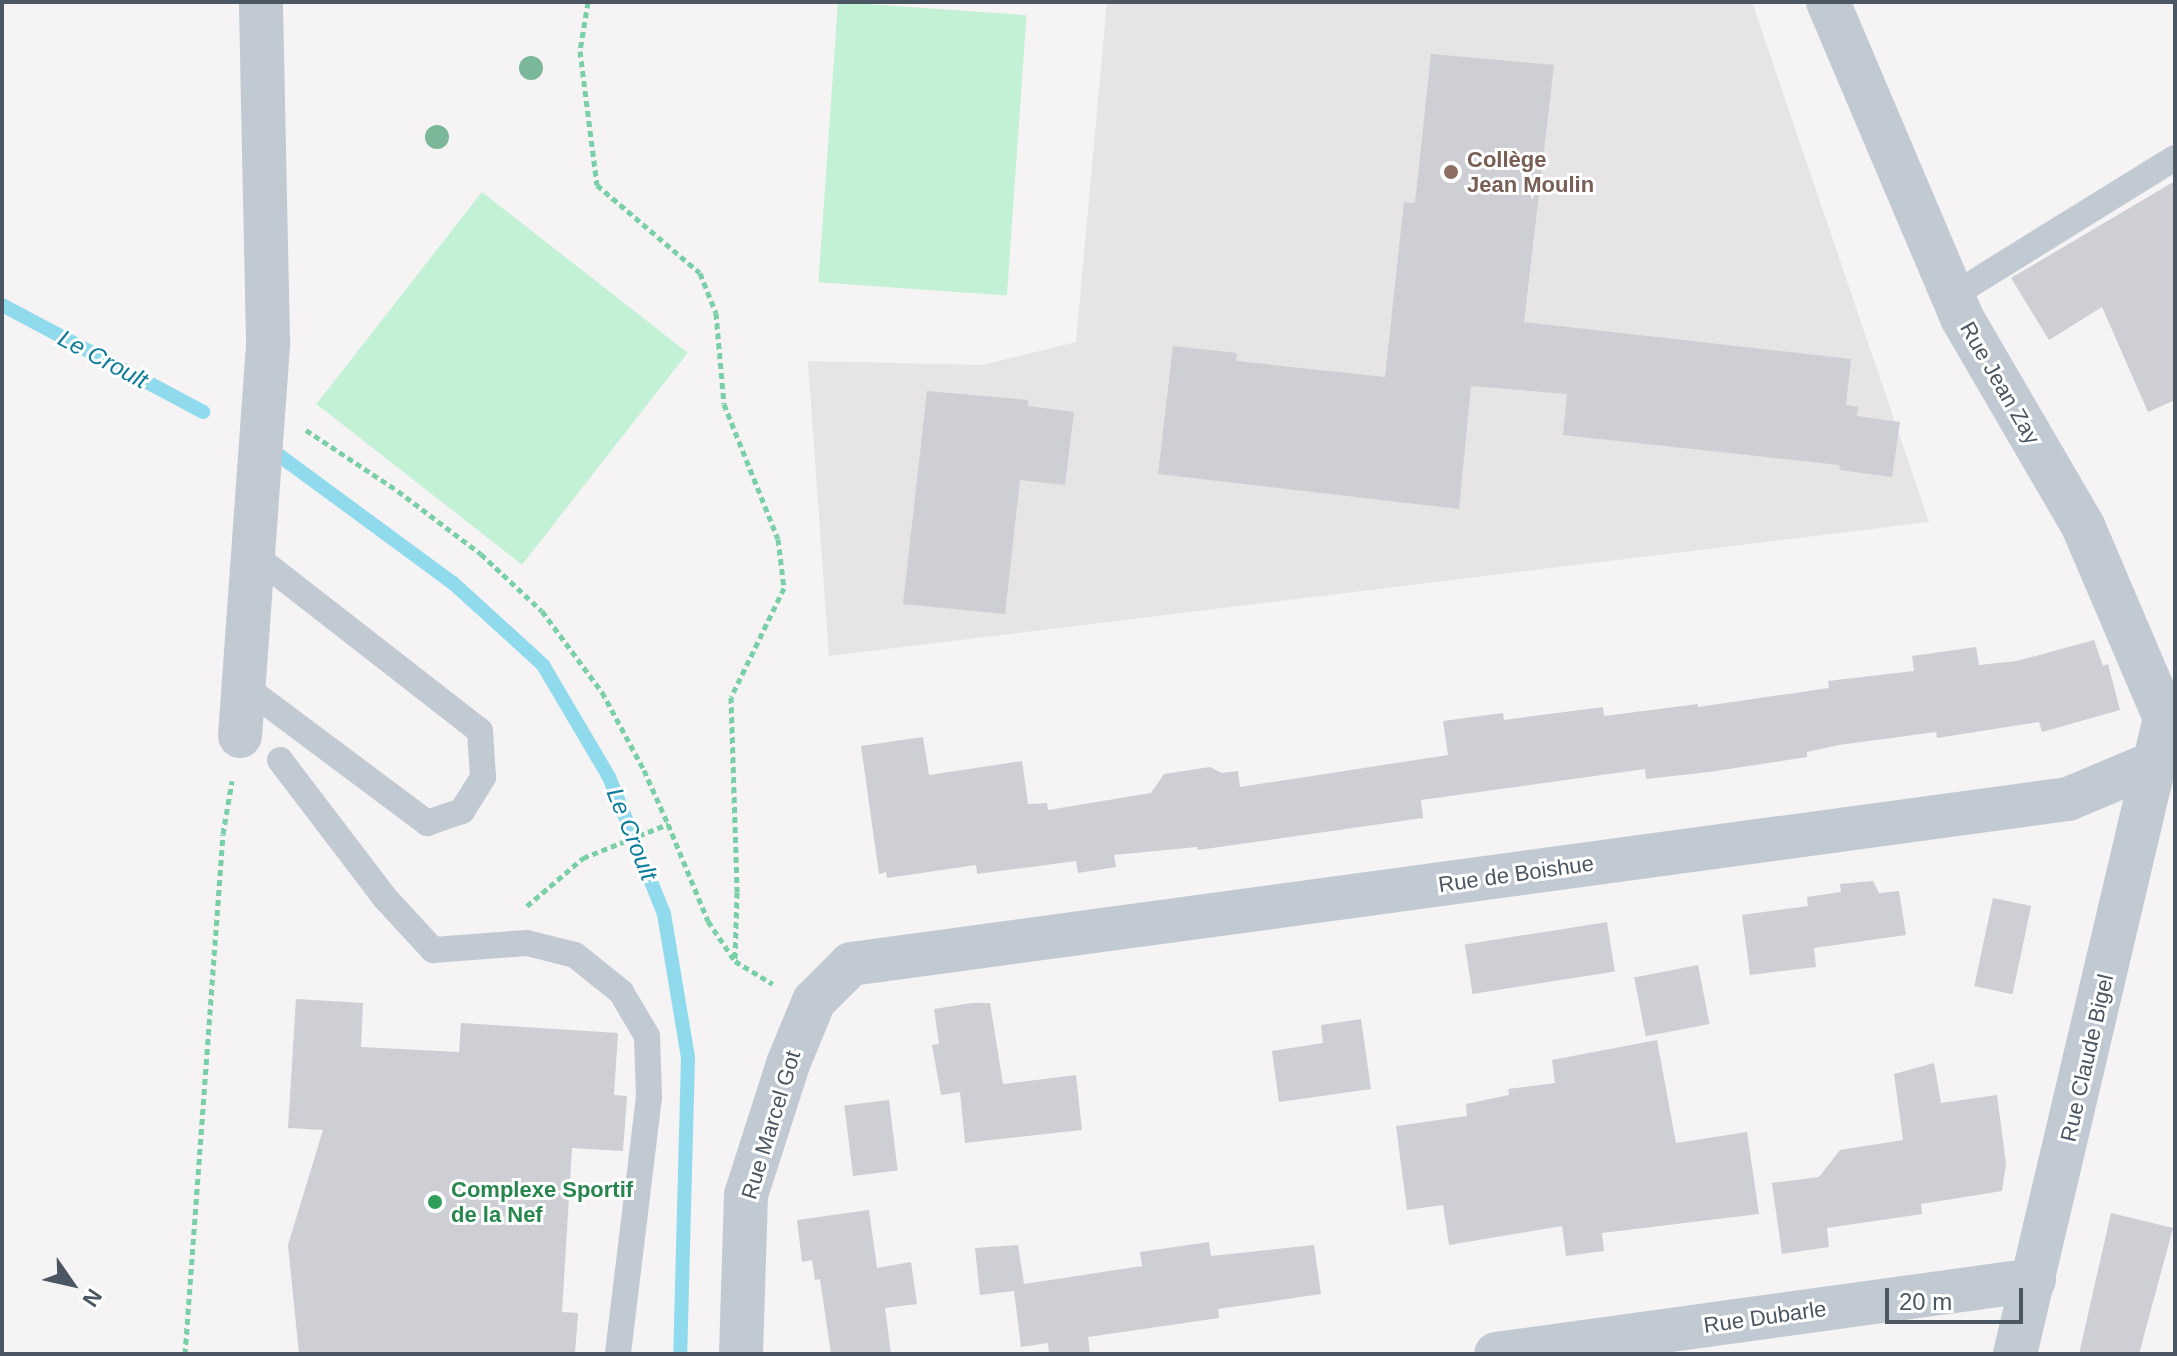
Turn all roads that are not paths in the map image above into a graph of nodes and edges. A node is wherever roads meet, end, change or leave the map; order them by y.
1 (261, 2) edge
2 (1828, 2) edge
3 (2175, 158) edge
4 (1952, 296) junction
5 (254, 555) junction
6 (244, 686) junction
7 (240, 736) road end
8 (280, 760) dead end
9 (2166, 761) edge
10 (851, 964) joint
11 (2034, 1280) junction
12 (618, 1354) edge
13 (741, 1354) edge
14 (1496, 1354) edge
15 (2015, 1354) edge

1 - 5 street
2 - 4 street, Rue Jean Zay
3 - 4 lane
4 - 9 street, Rue Jean Zay
5 - 6 street
5 - 6 lane
6 - 7 street
8 - 12 lane
9 - 10 street, Rue de Boishue
9 - 11 street, Rue Claude Bigel
10 - 13 street, Rue Marcel Got
11 - 14 street, Rue Dubarle
11 - 15 street, Rue Claude Bigel

